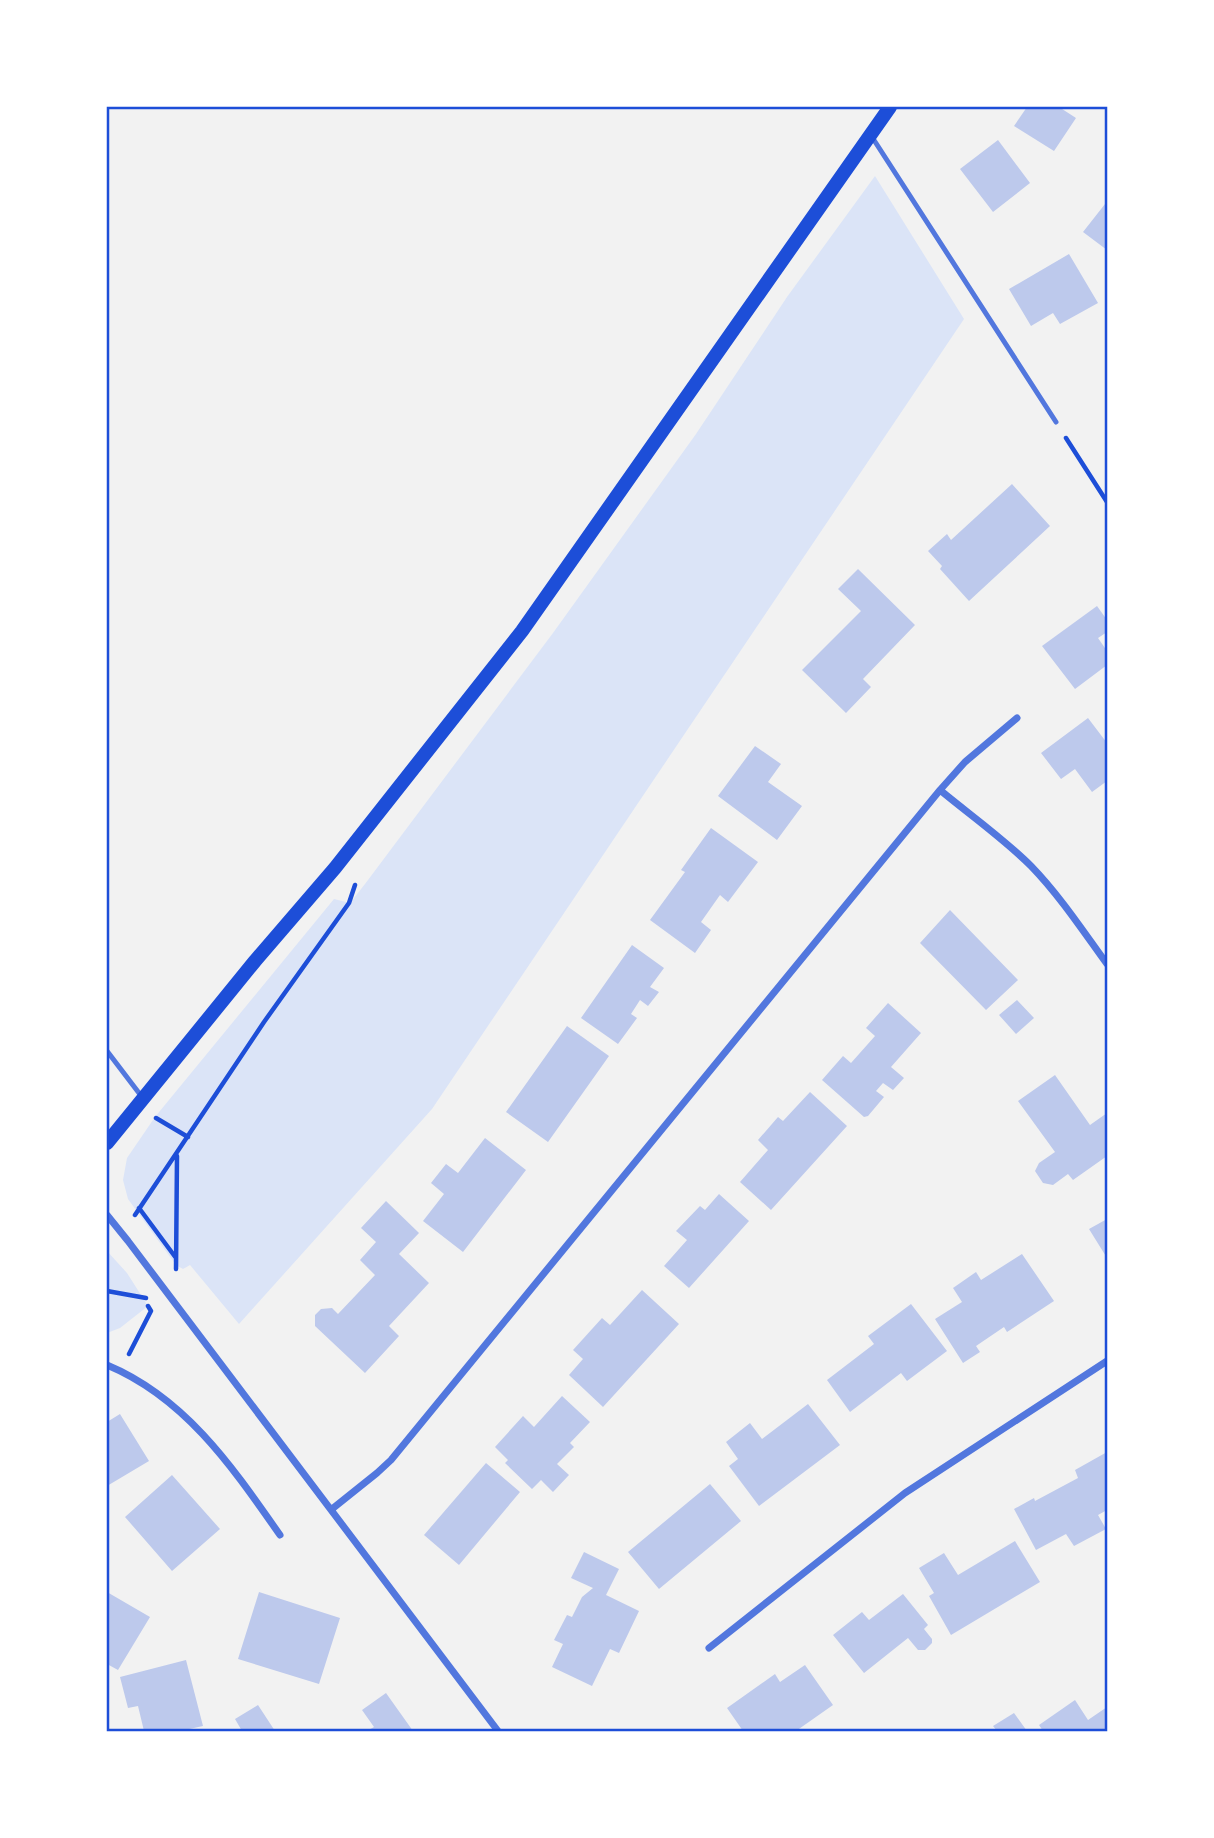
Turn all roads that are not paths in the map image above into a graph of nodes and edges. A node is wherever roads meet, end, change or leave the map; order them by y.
1 (890, 107) edge
2 (871, 135) junction
3 (1056, 422) road end
4 (1017, 718) dead end
5 (940, 790) junction
6 (1107, 964) edge
7 (107, 1051) edge
8 (140, 1103) junction
9 (107, 1143) edge
10 (107, 1215) edge
11 (1107, 1362) edge
12 (107, 1365) edge
13 (332, 1509) junction
14 (280, 1535) dead end
15 (709, 1648) dead end
16 (498, 1731) edge

1 - 2 main road
2 - 3 lane
2 - 8 main road
4 - 5 street
5 - 6 street
5 - 13 street
7 - 8 lane
8 - 9 main road
10 - 13 street
11 - 15 street
12 - 14 street
13 - 16 street

